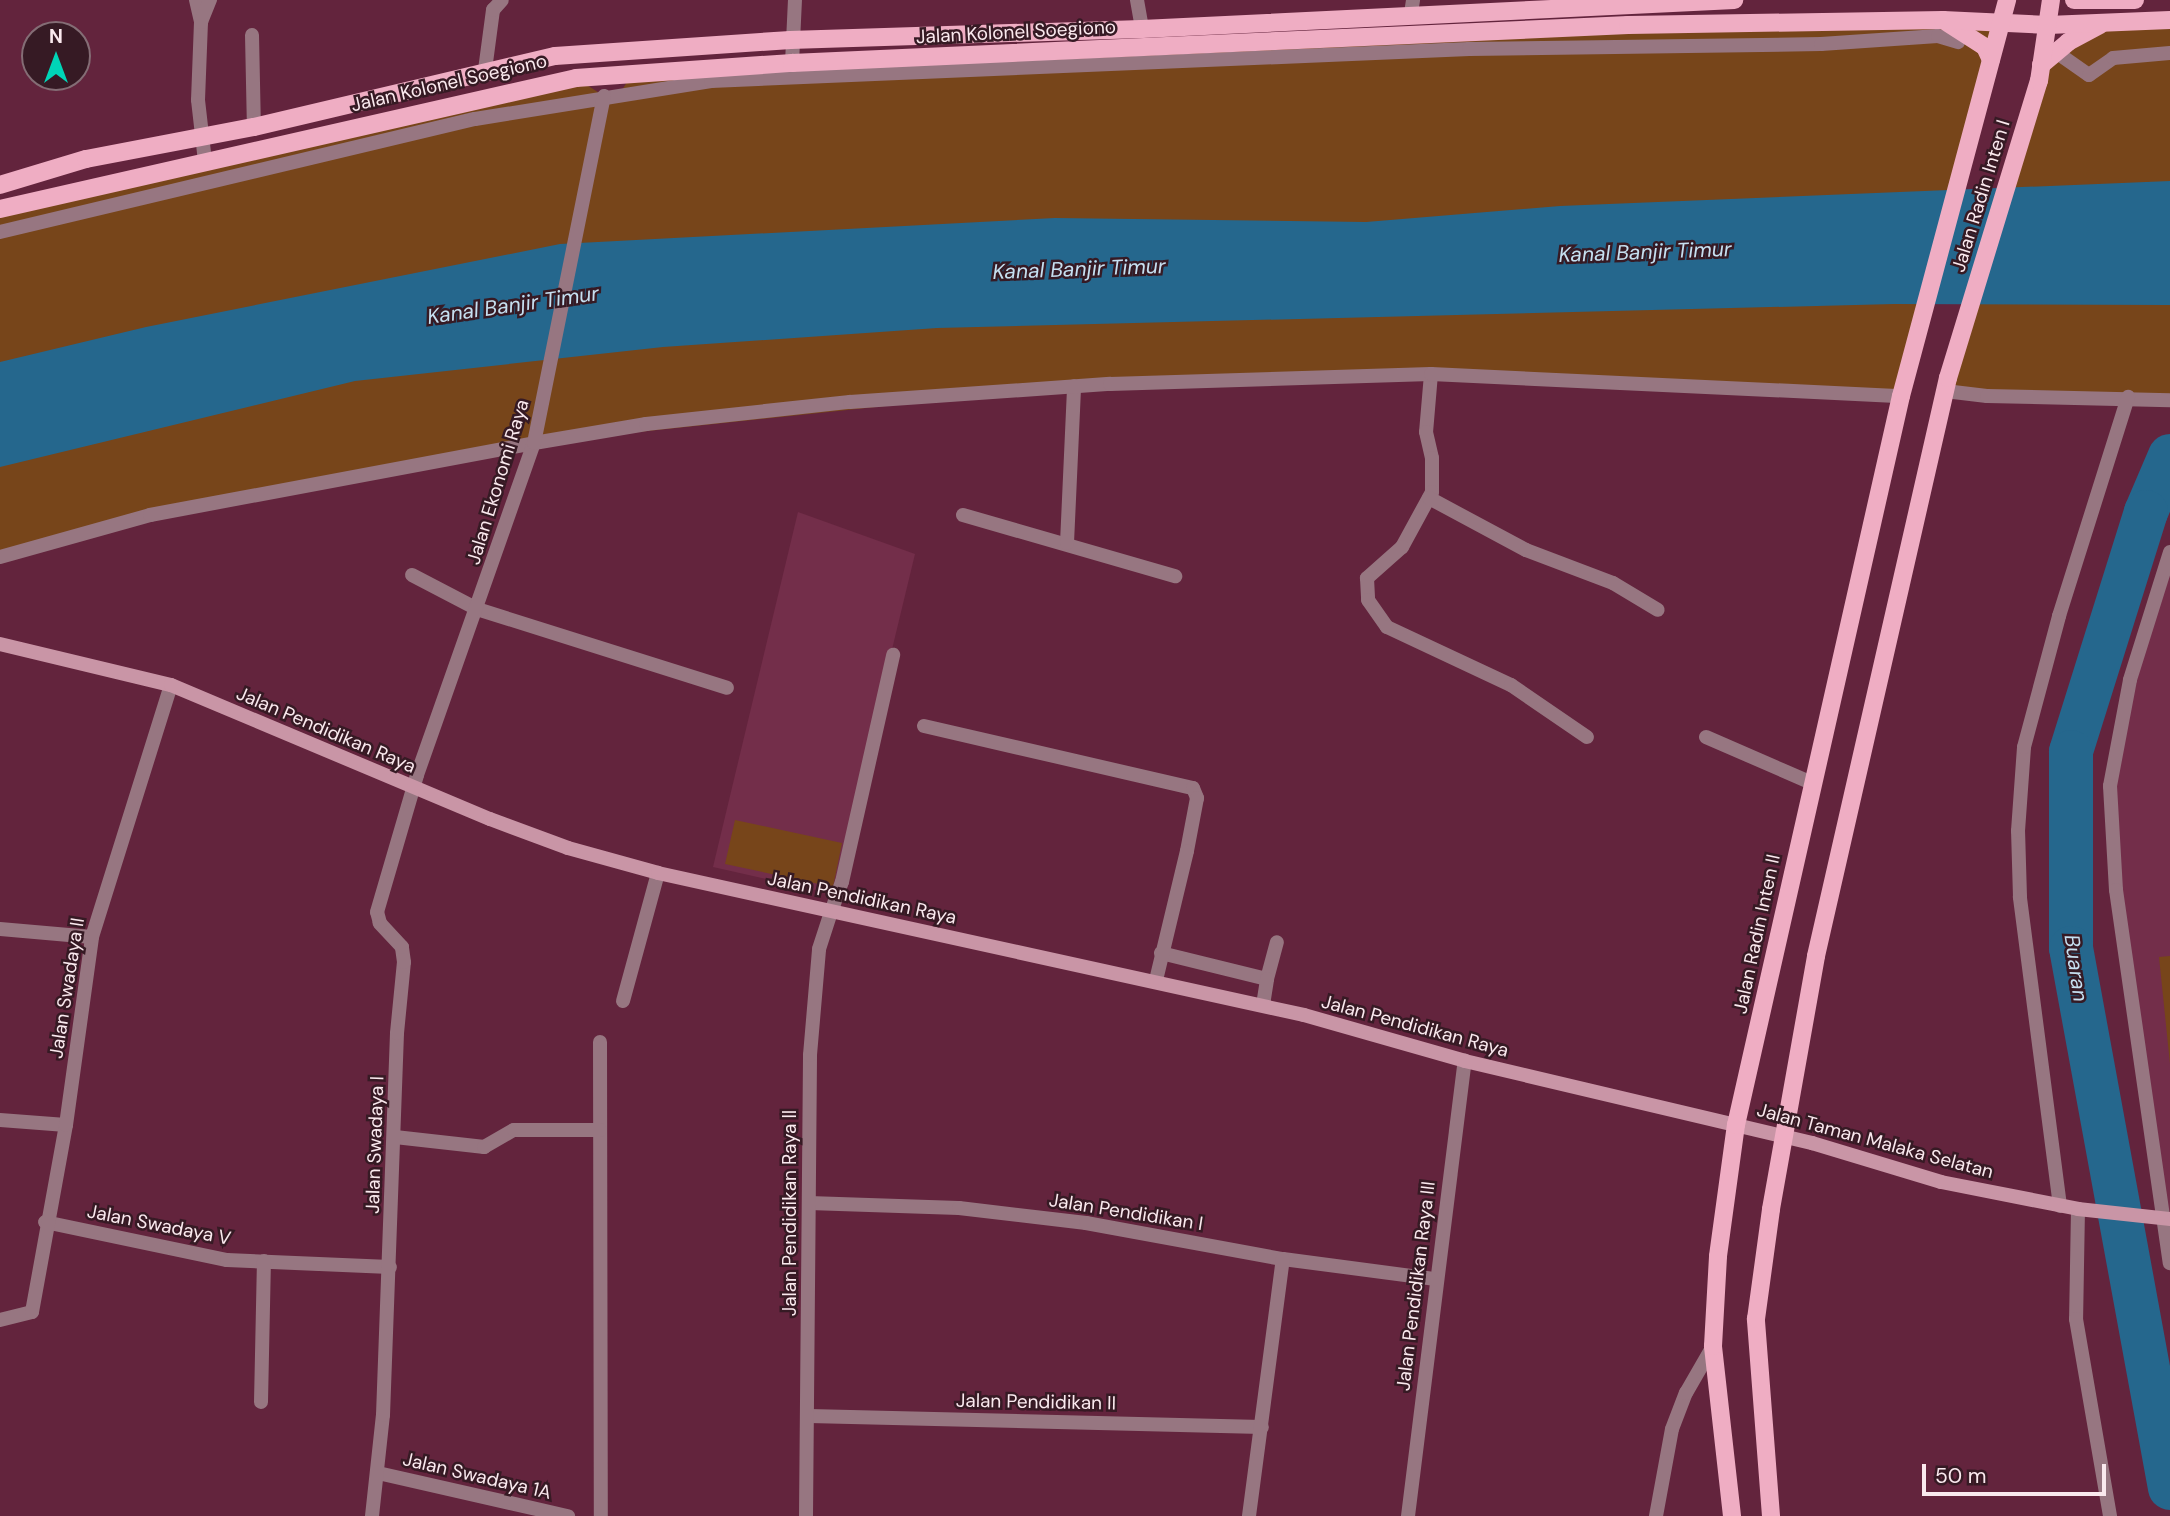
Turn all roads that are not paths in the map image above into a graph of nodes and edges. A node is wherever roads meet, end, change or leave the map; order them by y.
1 (196, 0) edge
2 (210, 0) edge
3 (502, 0) edge
4 (795, 0) edge
5 (1137, 0) edge
6 (1697, 0) edge
7 (1734, 0) edge
8 (2007, 0) edge
9 (2050, 0) edge
10 (2074, 0) edge
11 (2135, 0) edge
12 (1536, 4) edge
13 (1412, 6) edge
14 (1943, 20) junction
15 (2110, 20) junction
16 (2170, 20) edge
17 (201, 22) junction
18 (2003, 22) junction
19 (2048, 25) junction
20 (1142, 29) junction
21 (252, 35) dead end
22 (790, 40) junction
23 (1958, 42) dead end
24 (2056, 52) junction
25 (2170, 53) edge
26 (1991, 60) junction
27 (792, 63) junction
28 (2041, 65) junction
29 (485, 70) junction
30 (576, 78) junction
31 (630, 78) junction
32 (604, 96) junction
33 (254, 127) junction
34 (202, 137) junction
35 (205, 161) junction
36 (0, 185) edge
37 (0, 209) edge
38 (0, 232) edge
39 (1909, 370) joint
40 (1431, 374) junction
41 (1947, 384) junction
42 (1074, 386) junction
43 (1901, 396) junction
44 (2128, 397) junction
45 (2170, 400) edge
46 (534, 443) junction
47 (1429, 498) junction
48 (963, 515) dead end
49 (1068, 543) junction
50 (2170, 552) edge
51 (0, 556) edge
52 (412, 575) dead end
53 (1175, 576) dead end
54 (477, 609) junction
55 (1658, 610) dead end
56 (0, 644) edge
57 (893, 655) dead end
58 (171, 685) junction
59 (727, 688) dead end
60 (924, 726) dead end
61 (1587, 737) dead end
62 (1706, 737) dead end
63 (1812, 783) junction
64 (412, 789) junction
65 (658, 873) junction
66 (831, 912) junction
67 (0, 929) edge
68 (92, 937) junction
69 (1277, 942) dead end
70 (1161, 953) junction
71 (1267, 979) junction
72 (1156, 980) junction
73 (623, 1001) dead end
74 (1263, 1005) junction
75 (600, 1042) dead end
76 (1465, 1061) junction
77 (0, 1120) edge
78 (66, 1125) junction
79 (1736, 1125) junction
80 (600, 1130) junction
81 (1784, 1136) junction
82 (395, 1137) junction
83 (809, 1203) junction
84 (2060, 1206) junction
85 (2082, 1209) junction
86 (2166, 1219) edge
87 (45, 1222) junction
88 (1283, 1259) junction
89 (264, 1261) junction
90 (2170, 1264) edge
91 (390, 1267) junction
92 (1434, 1279) junction
93 (0, 1320) edge
94 (1713, 1346) junction
95 (261, 1402) dead end
96 (809, 1416) junction
97 (1262, 1427) junction
98 (378, 1473) junction
99 (372, 1516) edge
100 (568, 1516) edge
101 (601, 1516) edge
102 (806, 1516) edge
103 (1249, 1516) edge
104 (1408, 1516) edge
105 (1656, 1516) edge
106 (1732, 1516) edge
107 (1770, 1516) edge
108 (2110, 1516) edge

1 - 17 street
2 - 17 street
3 - 29 street
4 - 22 street
5 - 20 street
6 - 7 main road, Jalan Kolonel Soegiono
6 - 12 main road, Jalan Kolonel Soegiono
8 - 18 main road, Jalan Radin Inten I
9 - 19 main road, Jalan Radin Inten I
10 - 11 main road
12 - 13 main road, Jalan Kolonel Soegiono
13 - 20 main road, Jalan Kolonel Soegiono
14 - 18 main road, Jalan Kolonel Soegiono
14 - 26 main road
14 - 27 main road, Jalan Kolonel Soegiono
15 - 16 main road, Jalan Kolonel Soegiono
15 - 19 main road, Jalan Kolonel Soegiono
15 - 24 main road
17 - 34 street
18 - 19 main road, Jalan Kolonel Soegiono
18 - 26 main road, Jalan Radin Inten I
19 - 28 main road, Jalan Radin Inten I
20 - 22 main road, Jalan Kolonel Soegiono
21 - 33 street
22 - 27 street
22 - 29 main road, Jalan Kolonel Soegiono
23 - 32 street
24 - 25 street
24 - 28 main road
26 - 39 main road, Jalan Radin Inten I
27 - 31 main road, Jalan Kolonel Soegiono
28 - 41 main road, Jalan Radin Inten I
29 - 33 main road, Jalan Kolonel Soegiono
30 - 31 main road, Jalan Kolonel Soegiono
30 - 32 street
30 - 35 main road, Jalan Kolonel Soegiono
31 - 32 street
32 - 38 street
32 - 46 street, Jalan Ekonomi Raya
33 - 34 main road, Jalan Kolonel Soegiono
34 - 35 street
34 - 36 main road, Jalan Kolonel Soegiono
35 - 37 main road, Jalan Kolonel Soegiono
39 - 43 main road, Jalan Radin Inten II
40 - 42 street
40 - 43 street
40 - 47 street
41 - 44 street
41 - 81 main road
42 - 46 street
42 - 49 street
43 - 63 main road, Jalan Radin Inten II
44 - 45 street
44 - 84 street
46 - 51 street
46 - 54 street, Jalan Ekonomi Raya
47 - 55 street
47 - 61 street
48 - 49 street
49 - 53 street
50 - 86 street
52 - 54 street
54 - 59 street
54 - 64 street, Jalan Ekonomi Raya
56 - 58 street, Jalan Pendidikan Raya
57 - 66 street, Jalan Pendidikan Raya II
58 - 64 street, Jalan Pendidikan Raya
58 - 68 street, Jalan Swadaya II
60 - 70 street
62 - 63 street
63 - 79 main road, Jalan Radin Inten II
64 - 65 street, Jalan Pendidikan Raya
64 - 82 street, Jalan Swadaya I
65 - 66 street, Jalan Pendidikan Raya
65 - 73 street
66 - 72 street, Jalan Pendidikan Raya
66 - 83 street, Jalan Pendidikan Raya II
67 - 68 street
68 - 78 street, Jalan Swadaya II
69 - 71 street
70 - 71 street
70 - 72 street
71 - 74 street
72 - 74 street, Jalan Pendidikan Raya
74 - 76 street, Jalan Pendidikan Raya
75 - 80 street
76 - 79 street, Jalan Pendidikan Raya
76 - 92 street, Jalan Pendidikan Raya III
77 - 78 street
78 - 87 street, Jalan Swadaya II
79 - 81 street, Jalan Taman Malaka Selatan
79 - 94 main road, Jalan Radin Inten II
80 - 82 street
80 - 101 street
81 - 84 street, Jalan Taman Malaka Selatan
81 - 107 main road
82 - 91 street, Jalan Swadaya I
83 - 88 street, Jalan Pendidikan I
83 - 96 street, Jalan Pendidikan Raya II
84 - 85 street, Jalan Taman Malaka Selatan
85 - 86 street, Jalan Taman Malaka Selatan
85 - 108 street
86 - 90 street
87 - 89 street, Jalan Swadaya V
87 - 93 street
88 - 92 street, Jalan Pendidikan I
88 - 97 street
89 - 91 street, Jalan Swadaya V
89 - 95 street
91 - 98 street, Jalan Swadaya I
92 - 104 street, Jalan Pendidikan Raya III
94 - 105 street
94 - 106 main road, Jalan Radin Inten II
96 - 97 street, Jalan Pendidikan II
96 - 102 street, Jalan Pendidikan Raya II
97 - 103 street
98 - 99 street, Jalan Swadaya I
98 - 100 street, Jalan Swadaya 1A

